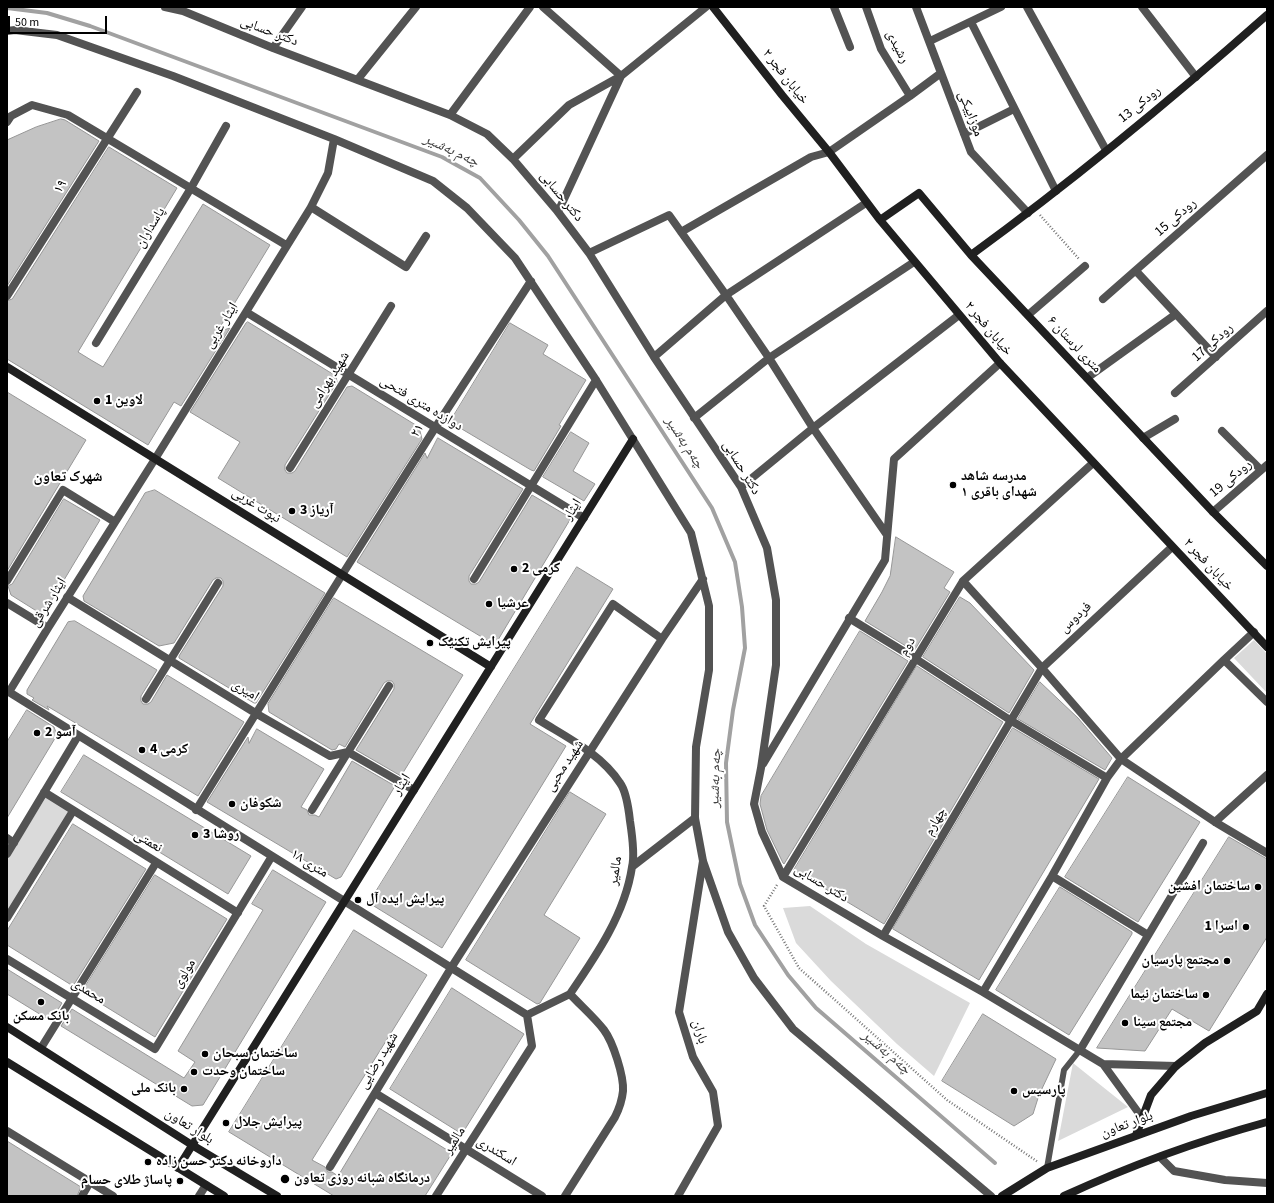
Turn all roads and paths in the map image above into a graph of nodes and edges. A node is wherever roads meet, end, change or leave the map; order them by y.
1 (166, 7) edge
2 (302, 7) edge
3 (416, 7) edge
4 (530, 7) edge
5 (543, 7) edge
6 (706, 7) edge
7 (713, 7) edge
8 (834, 7) edge
9 (866, 7) edge
10 (916, 7) edge
11 (1001, 7) edge
12 (1027, 7) edge
13 (1142, 7) edge
14 (185, 9) edge
15 (1267, 15) edge
16 (971, 22) junction
17 (7, 31) edge
18 (930, 41) junction
19 (850, 47) dead end
20 (273, 48) junction
21 (941, 73) junction
22 (621, 76) junction
23 (1196, 77) junction
24 (358, 79) junction
25 (137, 92) dead end
26 (910, 96) junction
27 (1014, 108) junction
28 (450, 115) junction
29 (7, 122) edge
30 (226, 126) dead end
31 (964, 134) junction
32 (107, 139) junction
33 (334, 139) junction
34 (1106, 150) junction
35 (829, 152) junction
36 (1267, 155) edge
37 (513, 159) junction
38 (191, 188) junction
39 (1056, 191) junction
40 (866, 203) junction
41 (311, 207) junction
42 (1031, 211) junction
43 (558, 212) junction
44 (880, 220) junction
45 (681, 232) junction
46 (426, 236) dead end
47 (286, 245) junction
48 (589, 253) junction
49 (971, 255) junction
50 (914, 262) junction
51 (1085, 266) joint
52 (1136, 271) junction
53 (531, 282) junction
54 (726, 295) junction
55 (7, 296) edge
56 (1103, 300) dead end
57 (391, 306) dead end
58 (1267, 311) edge
59 (246, 312) junction
60 (1176, 314) junction
61 (959, 315) junction
62 (1028, 315) junction
63 (96, 343) dead end
64 (654, 357) junction
65 (1216, 357) junction
66 (769, 358) junction
67 (1000, 363) junction
68 (7, 367) edge
69 (348, 375) junction
70 (1087, 378) junction
71 (596, 380) junction
72 (1175, 394) dead end
73 (694, 418) junction
74 (1175, 419) dead end
75 (435, 428) junction
76 (813, 428) junction
77 (1222, 431) dead end
78 (1143, 438) junction
79 (633, 439) junction
80 (155, 459) junction
81 (1093, 463) junction
82 (290, 468) dead end
83 (1264, 468) edge
84 (532, 486) junction
85 (741, 487) junction
86 (1213, 512) junction
87 (584, 518) junction
88 (115, 522) junction
89 (887, 535) junction
90 (1172, 547) junction
91 (1267, 566) edge
92 (342, 575) junction
93 (474, 579) dead end
94 (703, 579) junction
95 (7, 581) edge
96 (963, 581) junction
97 (218, 582) dead end
98 (68, 597) junction
99 (7, 603) edge
100 (849, 618) junction
101 (48, 628) junction
102 (1254, 632) junction
103 (662, 639) junction
104 (1267, 647) edge
105 (916, 659) junction
106 (1224, 660) junction
107 (170, 661) junction
108 (491, 667) junction
109 (1042, 668) junction
110 (390, 686) dead end
111 (146, 699) dead end
112 (1267, 702) edge
113 (257, 714) junction
114 (1010, 720) junction
115 (78, 736) junction
116 (348, 752) junction
117 (590, 752) junction
118 (1121, 759) junction
119 (761, 768) junction
120 (1267, 775) edge
121 (1107, 778) junction
122 (414, 790) junction
123 (44, 792) junction
124 (196, 810) junction
125 (312, 810) dead end
126 (73, 811) junction
127 (695, 818) junction
128 (1215, 822) junction
129 (10, 840) edge
130 (1203, 843) dead end
131 (1267, 853) edge
132 (7, 854) edge
133 (272, 856) junction
134 (703, 861) junction
135 (156, 863) junction
136 (633, 866) junction
137 (1052, 876) junction
138 (783, 877) junction
139 (344, 902) junction
140 (238, 913) junction
141 (7, 918) edge
142 (1148, 935) junction
143 (883, 936) junction
144 (7, 959) edge
145 (451, 968) junction
146 (983, 992) junction
147 (570, 994) junction
148 (1267, 994) edge
149 (72, 998) junction
150 (527, 1015) junction
151 (7, 1027) edge
152 (41, 1048) junction
153 (155, 1048) joint
154 (1080, 1050) junction
155 (7, 1062) edge
156 (1103, 1064) junction
157 (1176, 1066) junction
158 (375, 1093) junction
159 (1267, 1093) edge
160 (1143, 1119) junction
161 (1267, 1122) edge
162 (7, 1131) edge
163 (1136, 1135) junction
164 (192, 1145) junction
165 (465, 1149) junction
166 (1160, 1157) junction
167 (330, 1167) dead end
168 (178, 1168) junction
169 (1047, 1168) junction
170 (90, 1182) junction
171 (1267, 1182) edge
172 (206, 1185) junction
173 (82, 1196) edge
174 (113, 1196) edge
175 (199, 1196) edge
176 (224, 1196) edge
177 (277, 1196) edge
178 (436, 1196) edge
179 (542, 1196) edge
180 (565, 1196) edge
181 (678, 1196) edge
182 (991, 1196) edge
183 (1002, 1196) edge
184 (1064, 1196) edge

1 - 14 street, دکتر حسابی
2 - 20 street
3 - 24 street
4 - 28 street
5 - 22 street
6 - 22 street
7 - 35 street, خیابان فجر ۲
8 - 19 street
9 - 26 street, رشیدی
10 - 18 street, موزاییکی
11 - 16 street
12 - 34 street
13 - 23 street
14 - 20 street, دکتر حسابی
15 - 23 street, رودکی 13
16 - 18 street
16 - 27 street
17 - 33 street
18 - 21 street, موزاییکی
20 - 24 street, دکتر حسابی
21 - 26 street
21 - 31 street, موزاییکی
22 - 37 street
22 - 43 street
23 - 34 street, رودکی 13
24 - 28 street, دکتر حسابی
25 - 32 street, ۱۹
26 - 35 street
27 - 31 street
27 - 39 street
28 - 37 street, دکتر حسابی
29 - 32 street
30 - 38 street, پاسداران
31 - 42 street, موزاییکی
32 - 38 street
32 - 55 street, ۱۹
33 - 41 street, ایثار غربی
33 - 53 street
34 - 39 street, رودکی 13
35 - 40 street, خیابان فجر ۲
35 - 45 street
36 - 52 street, رودکی 15
37 - 43 street, دکتر حسابی
38 - 47 street
38 - 63 street, پاسداران
39 - 42 street, رودکی 13
40 - 44 street, خیابان فجر ۲
40 - 54 street
41 - 46 street
41 - 47 street, ایثار غربی
42 - 49 street, رودکی 13
42 - 51 path
43 - 48 street, دکتر حسابی
44 - 49 street, ۶ متری لرستان
44 - 50 street, خیابان فجر ۲
45 - 48 street
45 - 54 street
47 - 59 street, ایثار غربی
48 - 64 street, دکتر حسابی
49 - 62 street, ۶ متری لرستان
50 - 61 street, خیابان فجر ۲
50 - 66 street
51 - 62 street
52 - 56 street, رودکی 15
52 - 60 street
53 - 71 street
53 - 75 street, ۲۱
54 - 64 street
54 - 66 street
57 - 69 street, شهید بهرامی
58 - 65 street, رودکی 17
59 - 69 street, دوازده متری فتحی
59 - 80 street, ایثار غربی
60 - 65 street
60 - 70 street
61 - 67 street, خیابان فجر ۲
61 - 76 street
62 - 70 street, ۶ متری لرستان
64 - 73 street, دکتر حسابی
65 - 72 street, رودکی 17
66 - 73 street
66 - 76 street
67 - 81 street, خیابان فجر ۲
67 - 89 street
68 - 80 street, نبوت غربی
69 - 75 street, دوازده متری فتحی
69 - 82 street, شهید بهرامی
70 - 78 street, ۶ متری لرستان
71 - 79 street
71 - 84 street
73 - 85 street, دکتر حسابی
74 - 78 street
75 - 84 street, دوازده متری فتحی
75 - 92 street, ۲۱
76 - 85 street
76 - 89 street
77 - 83 street
78 - 86 street, ۶ متری لرستان
79 - 87 street, ایثار
79 - 94 street
80 - 88 street, ایثار شرقی
80 - 92 street, نبوت غربی
81 - 90 street, خیابان فجر ۲
81 - 96 street, دوم
83 - 86 street, رودکی 19
84 - 87 street, دوازده متری فتحی
84 - 93 street
85 - 119 street, دکتر حسابی
86 - 91 street, ۶ متری لرستان
87 - 108 street, ایثار
88 - 95 street
88 - 98 street, ایثار شرقی
89 - 100 street
90 - 102 street, خیابان فجر ۲
90 - 109 street, فردوس
92 - 108 street, نبوت غربی
92 - 113 street, ۲۱
94 - 103 street, شهید محبی
94 - 127 street
96 - 105 street, دوم
96 - 109 street
97 - 107 street
98 - 101 street, ایثار شرقی
98 - 107 street, امیری
99 - 101 street
100 - 105 street
100 - 119 street
101 - 115 street, ایثار شرقی
102 - 104 street, خیابان فجر ۲
102 - 106 street
103 - 117 street, شهید محبی
103 - 117 street, مالمیر
105 - 114 street
105 - 138 street, دوم
106 - 112 street
106 - 118 street
107 - 111 street
107 - 113 street, امیری
108 - 122 street, ایثار
109 - 114 street, فردوس
109 - 118 street
110 - 116 street
113 - 116 street, امیری
113 - 124 street, ۲۱
114 - 121 street
114 - 143 street, چهارم
115 - 123 street
115 - 124 street, ۱۸ متری
116 - 122 street
116 - 125 street
117 - 136 street, مالمیر
117 - 145 street, شهید محبی
118 - 121 street
118 - 128 street
119 - 138 street, دکتر حسابی
120 - 128 street
121 - 137 street
122 - 139 street, ایثار
123 - 126 street, نعمتی
123 - 129 street
124 - 133 street, ۱۸ متری
126 - 135 street, نعمتی
126 - 141 street
127 - 134 street
127 - 136 street
128 - 131 street
129 - 132 street
130 - 142 street
133 - 139 street, ۱۸ متری
133 - 140 street, مولوی
134 - 181 street, باران
134 - 182 street
135 - 140 street, نعمتی
135 - 149 street
136 - 147 street, مالمیر
137 - 142 street
137 - 146 street
138 - 143 street, دکتر حسابی
138 - 169 path
139 - 145 street, ۱۸ متری
139 - 164 street, ایثار
140 - 153 street, مولوی
142 - 154 street
143 - 146 street, دکتر حسابی
144 - 149 street, محمدی
145 - 150 street, ۱۸ متری
145 - 158 street, شهید رضایی
146 - 154 street, دکتر حسابی
147 - 150 street, مالمیر
147 - 180 street
148 - 157 street
149 - 152 street
149 - 153 street, محمدی
150 - 165 street, مالمیر
151 - 152 street, بلوار تعاون
152 - 164 street, بلوار تعاون
154 - 156 street, دکتر حسابی
154 - 169 lane
155 - 168 street
156 - 157 street
156 - 160 street
157 - 160 street
158 - 165 street, اسکندری
158 - 167 street, شهید رضایی
159 - 163 street, بلوار تعاون
160 - 163 street
161 - 166 street
162 - 170 street
163 - 169 street, بلوار تعاون
164 - 168 street, ایثار
164 - 177 street, بلوار تعاون
165 - 178 street, مالمیر
165 - 179 street, اسکندری
166 - 171 street
166 - 184 street
168 - 172 street
169 - 183 street, بلوار تعاون
170 - 173 street
170 - 174 street
172 - 175 street
172 - 176 street

